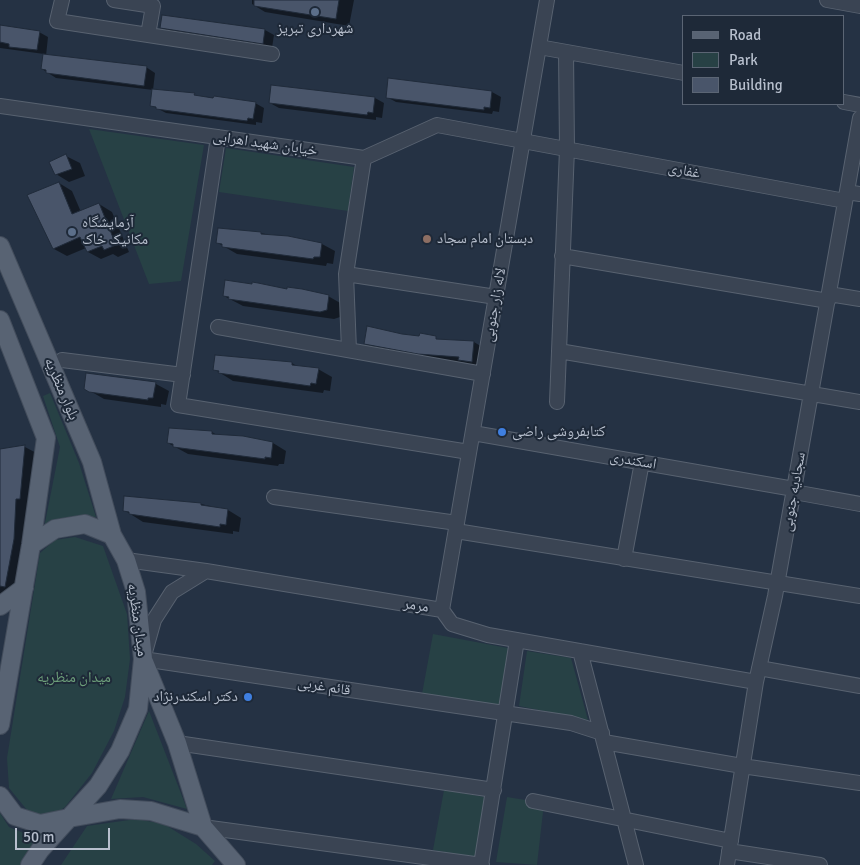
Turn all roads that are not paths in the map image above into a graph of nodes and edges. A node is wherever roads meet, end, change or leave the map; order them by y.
1 (62, 0) edge
2 (114, 0) edge
3 (547, 0) edge
4 (827, 0) edge
5 (860, 6) edge
6 (148, 35) junction
7 (539, 47) junction
8 (566, 52) junction
9 (272, 54) dead end
10 (682, 73) edge
11 (845, 102) edge
12 (860, 105) edge
13 (0, 106) edge
14 (860, 118) edge
15 (218, 137) junction
16 (523, 140) junction
17 (567, 149) junction
18 (364, 158) junction
19 (851, 196) edge
20 (0, 246) edge
21 (562, 256) junction
22 (346, 274) junction
23 (496, 297) junction
24 (828, 298) junction
25 (860, 299) edge
26 (0, 320) edge
27 (218, 327) dead end
28 (4, 339) edge
29 (349, 350) junction
30 (558, 352) junction
31 (62, 360) dead end
32 (483, 374) junction
33 (183, 375) junction
34 (811, 393) junction
35 (556, 402) dead end
36 (860, 402) edge
37 (473, 433) junction
38 (469, 452) junction
39 (642, 462) junction
40 (794, 491) junction
41 (274, 497) dead end
42 (860, 504) edge
43 (456, 527) junction
44 (112, 535) junction
45 (31, 545) junction
46 (624, 558) junction
47 (126, 560) junction
48 (206, 571) junction
49 (778, 584) junction
50 (24, 588) junction
51 (860, 596) edge
52 (0, 606) edge
53 (442, 610) junction
54 (517, 640) junction
55 (580, 651) junction
56 (143, 659) junction
57 (759, 668) junction
58 (756, 682) junction
59 (860, 686) edge
60 (506, 714) junction
61 (0, 722) edge
62 (603, 738) junction
63 (177, 743) junction
64 (742, 766) junction
65 (860, 783) edge
66 (494, 790) junction
67 (0, 796) edge
68 (533, 801) dead end
69 (69, 818) junction
70 (624, 821) junction
71 (203, 827) junction
72 (730, 846) junction
73 (30, 865) edge
74 (236, 865) edge
75 (482, 865) edge
76 (636, 865) edge
77 (727, 865) edge
78 (820, 865) edge

1 - 6 street
2 - 6 street
3 - 7 street, لاله زار جنوبی
4 - 5 street
6 - 9 street
7 - 8 street
7 - 16 street, لاله زار جنوبی
8 - 10 street
8 - 17 street
11 - 12 street
13 - 15 street, خیابان شهید اهرابی
14 - 19 street, سجادیه جنوبی
15 - 18 street, خیابان شهید اهرابی
15 - 33 street
16 - 17 street, غفاری
16 - 18 street
16 - 23 street, لاله زار جنوبی
17 - 19 street, غفاری
17 - 21 street
18 - 22 street
19 - 24 street, سجادیه جنوبی
20 - 44 main road, بلوار منظریه
21 - 24 street
21 - 30 street
22 - 23 street
22 - 29 street
23 - 32 street, لاله زار جنوبی
24 - 25 street
24 - 34 street, سجادیه جنوبی
26 - 28 main road, بلوار منظریه
27 - 29 street
28 - 45 main road, بلوار منظریه
29 - 32 street
30 - 34 street
30 - 35 street
31 - 33 street
32 - 37 street, لاله زار جنوبی
33 - 38 street
34 - 36 street
34 - 40 street, سجادیه جنوبی
37 - 38 street, لاله زار جنوبی
37 - 39 street, اسکندری
38 - 43 street, لاله زار جنوبی
39 - 40 street, اسکندری
39 - 46 street
40 - 42 street, اسکندری
40 - 49 street, سجادیه جنوبی
41 - 43 street
43 - 46 street
43 - 53 street, لاله زار جنوبی
44 - 45 main road
44 - 47 main road, ميدان منظریه
45 - 50 main road
46 - 49 street
47 - 48 street, مرمر
47 - 56 main road, ميدان منظریه
48 - 53 street, مرمر
48 - 56 street
49 - 51 street
49 - 57 street, سجادیه جنوبی
50 - 52 main road
50 - 61 main road
53 - 54 street, مرمر
54 - 55 street, مرمر
54 - 60 street
55 - 58 street, مرمر
55 - 62 street
56 - 60 street, قائم غربی
56 - 63 main road
56 - 69 main road, ميدان منظریه
57 - 58 street, سجادیه جنوبی
57 - 59 street
58 - 64 street, سجادیه جنوبی
60 - 62 street, قائم غربی
60 - 66 street
62 - 64 street, قائم غربی
62 - 70 street
63 - 66 street
63 - 71 main road
64 - 65 street, قائم غربی
64 - 72 street, سجادیه جنوبی
66 - 75 street
67 - 69 main road
68 - 70 street
69 - 71 main road
69 - 73 main road, ميدان منظریه
70 - 72 street
70 - 76 street
71 - 74 main road
71 - 75 street
72 - 77 street, سجادیه جنوبی
72 - 78 street

